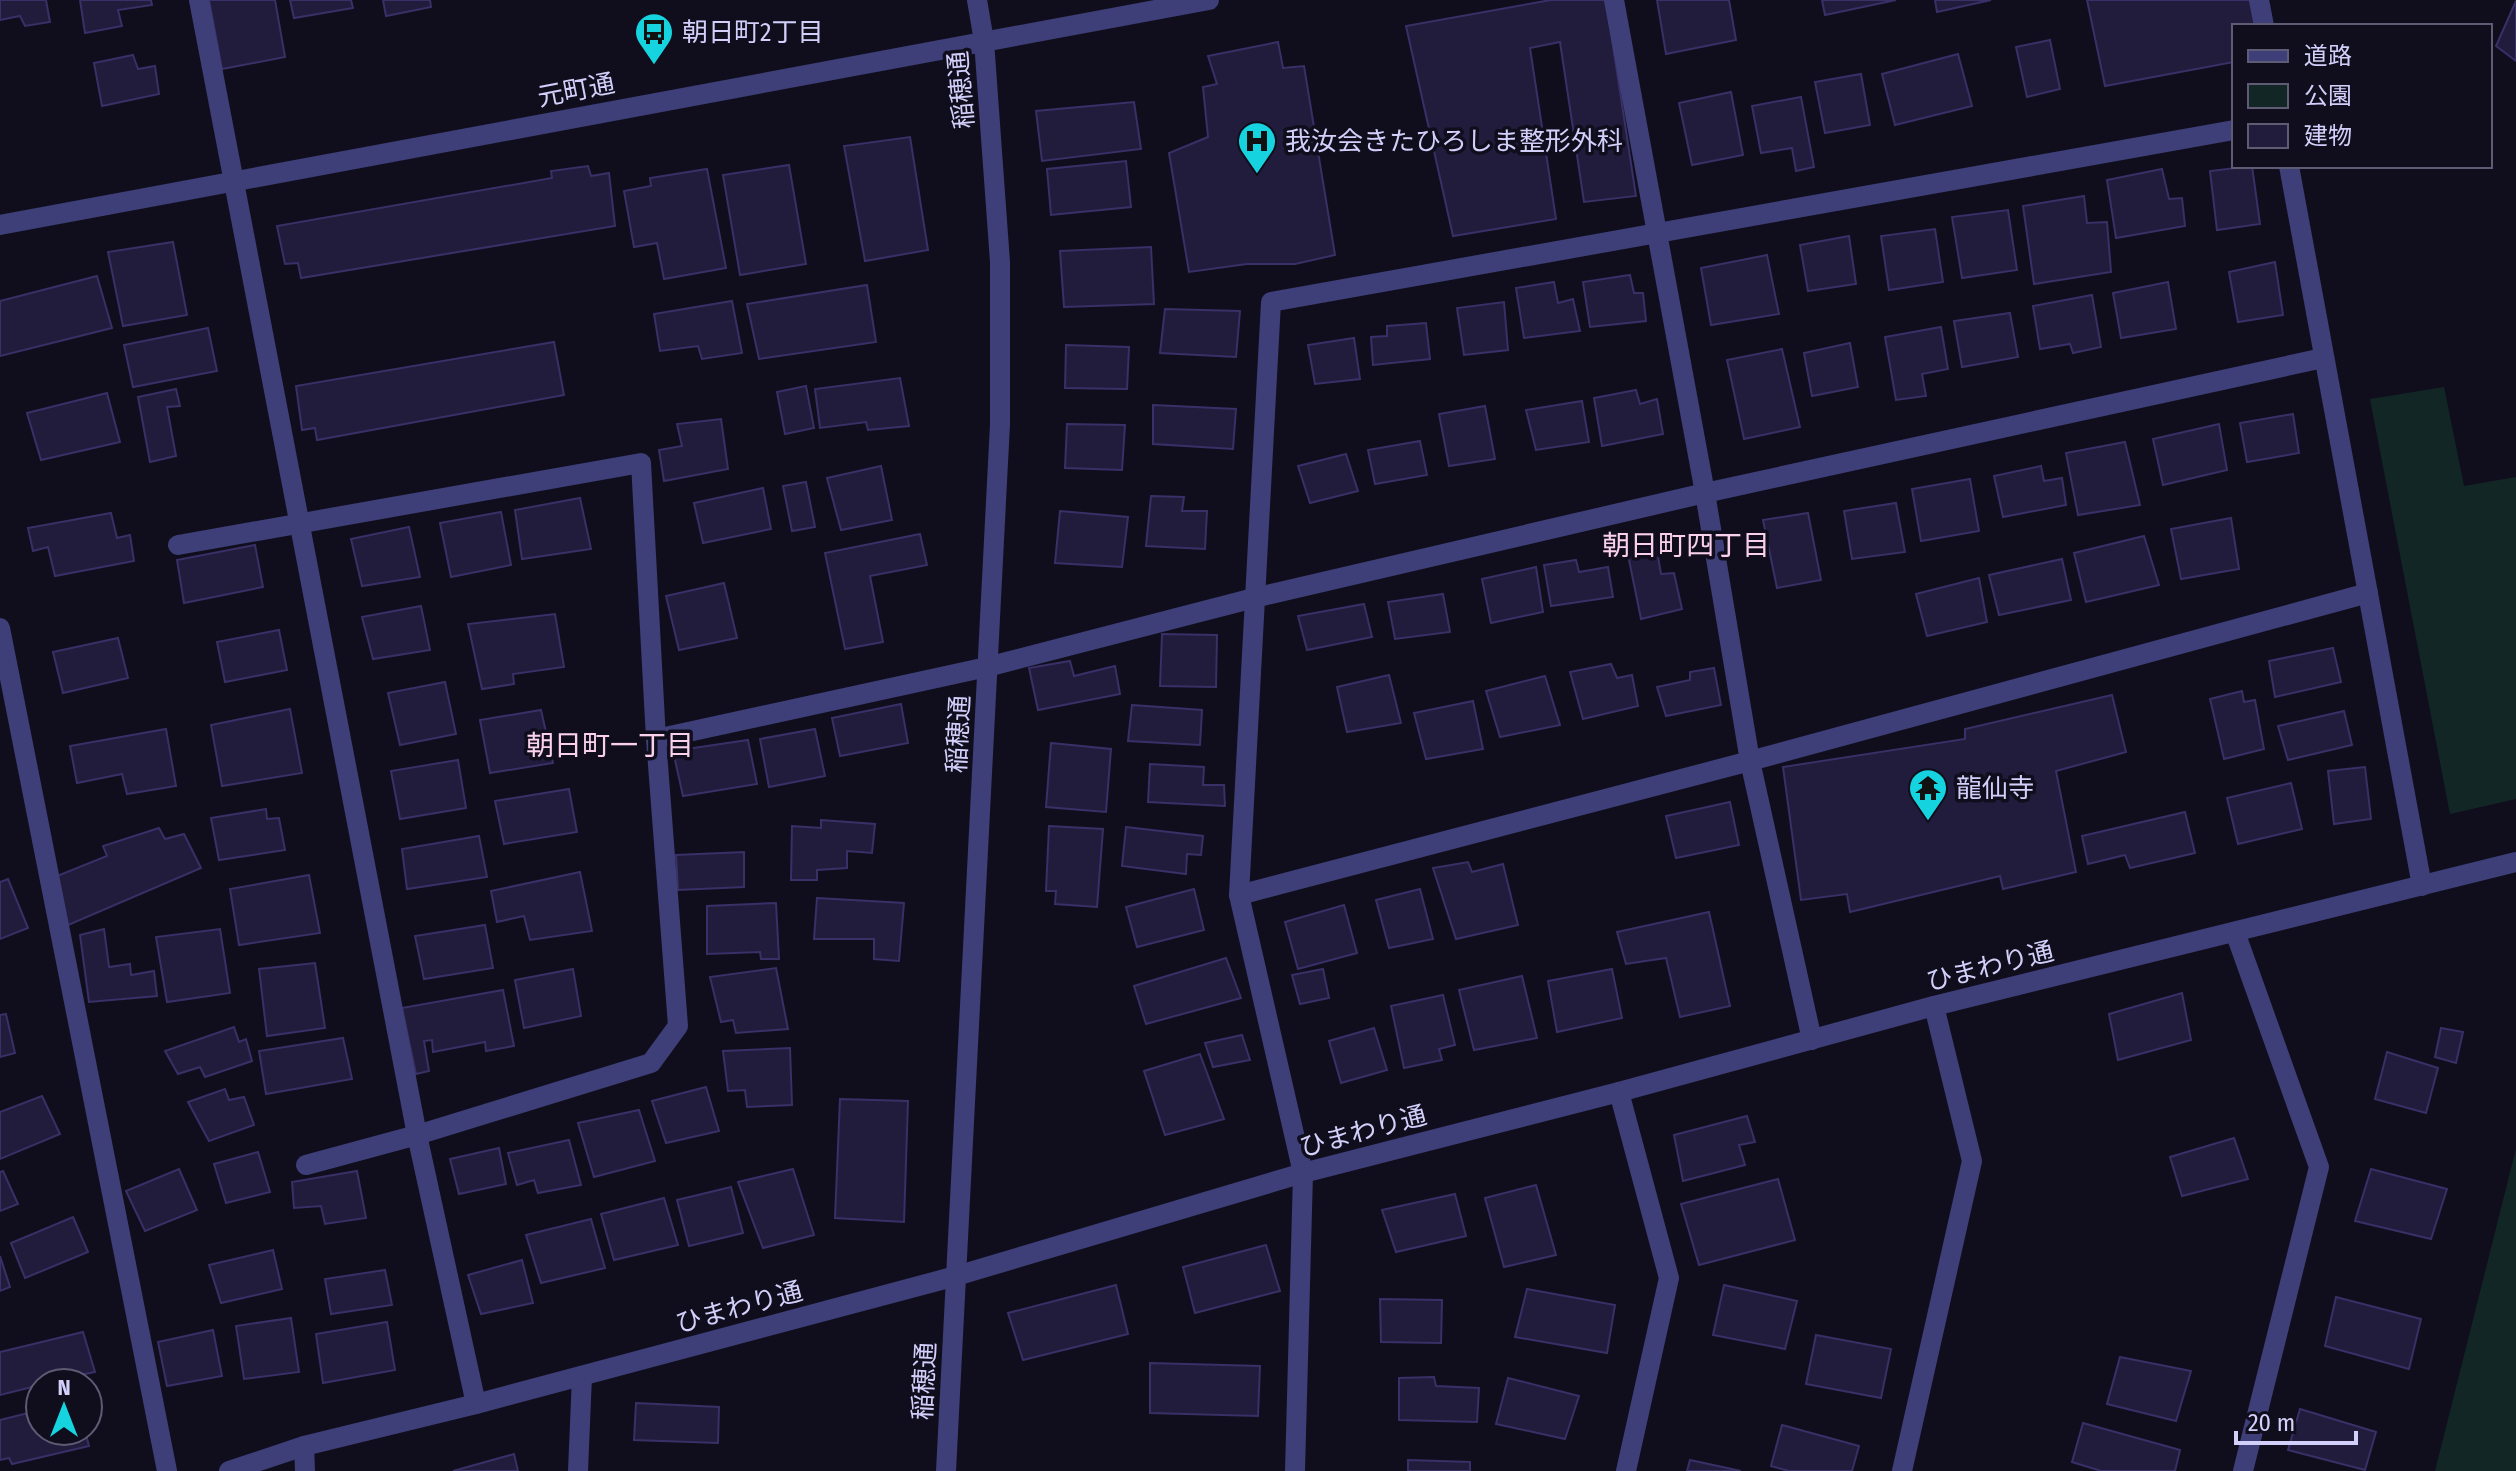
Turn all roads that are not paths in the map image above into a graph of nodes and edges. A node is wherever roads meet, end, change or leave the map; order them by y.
1 (199, 0) edge
2 (977, 0) edge
3 (1209, 0) edge
4 (1614, 0) edge
5 (2259, 0) edge
6 (2264, 24) edge
7 (984, 41) junction
8 (2232, 130) edge
9 (2289, 168) edge
10 (234, 180) junction
11 (0, 225) edge
12 (1659, 234) junction
13 (2323, 358) junction
14 (1705, 493) junction
15 (300, 525) junction
16 (178, 545) dead end
17 (2368, 593) junction
18 (1254, 598) junction
19 (0, 628) edge
20 (987, 667) junction
21 (656, 739) junction
22 (1750, 761) junction
23 (2516, 862) edge
24 (2422, 886) junction
25 (1239, 895) junction
26 (2235, 932) junction
27 (1934, 1006) junction
28 (1812, 1040) junction
29 (1619, 1092) junction
30 (417, 1135) junction
31 (306, 1165) dead end
32 (1303, 1173) junction
33 (956, 1276) junction
34 (582, 1376) junction
35 (476, 1404) junction
36 (304, 1446) junction
37 (167, 1471) edge
38 (229, 1471) edge
39 (305, 1471) edge
40 (578, 1471) edge
41 (946, 1471) edge
42 (1295, 1471) edge
43 (1626, 1471) edge
44 (1902, 1471) edge
45 (2243, 1471) edge

1 - 10 street
2 - 7 street, 稲穂通
3 - 7 street, 元町通
4 - 12 street
5 - 6 street
7 - 10 street, 元町通
7 - 20 street, 稲穂通
8 - 12 street
9 - 13 street
10 - 11 street, 元町通
10 - 15 street
12 - 14 street
12 - 18 street
13 - 14 street
13 - 17 street
14 - 18 street
14 - 22 street
15 - 16 street
15 - 21 street
15 - 30 street
17 - 22 street
17 - 24 street
18 - 20 street
18 - 25 street
19 - 37 street
20 - 21 street
20 - 33 street, 稲穂通
21 - 30 street
22 - 25 street
22 - 28 street
23 - 24 street, ひまわり通
24 - 26 street, ひまわり通
25 - 32 street
26 - 27 street, ひまわり通
26 - 45 street
27 - 28 street, ひまわり通
27 - 44 street
28 - 29 street, ひまわり通
29 - 32 street, ひまわり通
29 - 43 street
30 - 31 street
30 - 35 street
32 - 33 street, ひまわり通
32 - 42 street
33 - 34 street, ひまわり通
33 - 41 street, 稲穂通
34 - 35 street, ひまわり通
34 - 40 street
35 - 36 street, ひまわり通
36 - 38 street, ひまわり通
36 - 39 street

